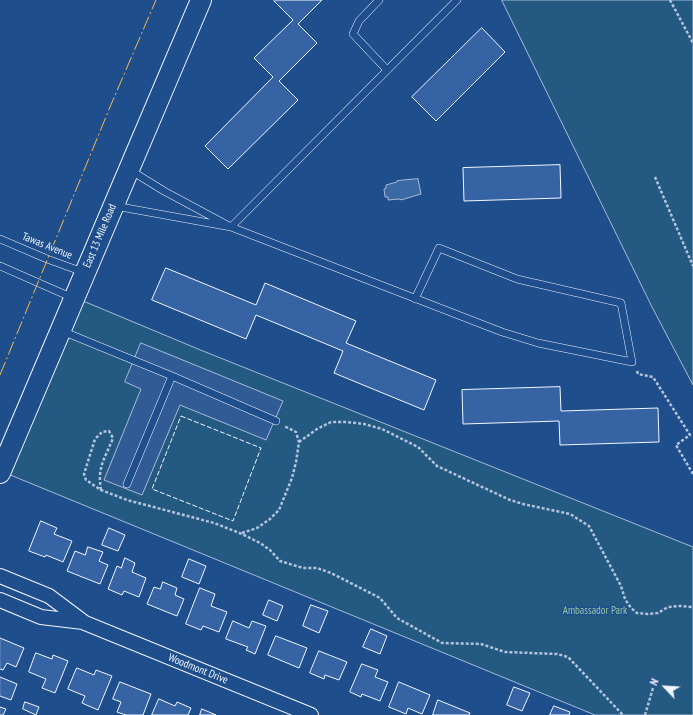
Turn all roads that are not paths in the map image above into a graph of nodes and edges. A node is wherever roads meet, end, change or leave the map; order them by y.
1 (201, 0) edge
2 (379, 0) edge
3 (456, 0) edge
4 (387, 70) junction
5 (129, 169) junction
6 (113, 206) junction
7 (231, 227) junction
8 (0, 239) edge
9 (0, 266) edge
10 (85, 272) junction
11 (415, 298) junction
12 (74, 299) junction
13 (60, 330) junction
14 (172, 376) junction
15 (276, 421) road end
16 (0, 473) edge
17 (127, 484) dead end
18 (0, 576) edge
19 (0, 600) edge
20 (85, 623) junction
21 (311, 715) edge

1 - 5 main road, East 13 Mile Road
2 - 4 lane
3 - 4 lane
4 - 7 lane
5 - 6 main road, East 13 Mile Road
5 - 7 lane
6 - 7 lane
6 - 10 main road, East 13 Mile Road
7 - 11 lane
8 - 10 lane, Tawas Avenue
9 - 12 lane
10 - 12 main road, East 13 Mile Road
11 - 11 lane
12 - 13 main road, East 13 Mile Road
13 - 14 lane
13 - 16 main road, East 13 Mile Road
14 - 15 lane
14 - 17 lane
18 - 20 street, Woodmont Drive
19 - 20 street, Woodmont Drive
20 - 21 street, Woodmont Drive

